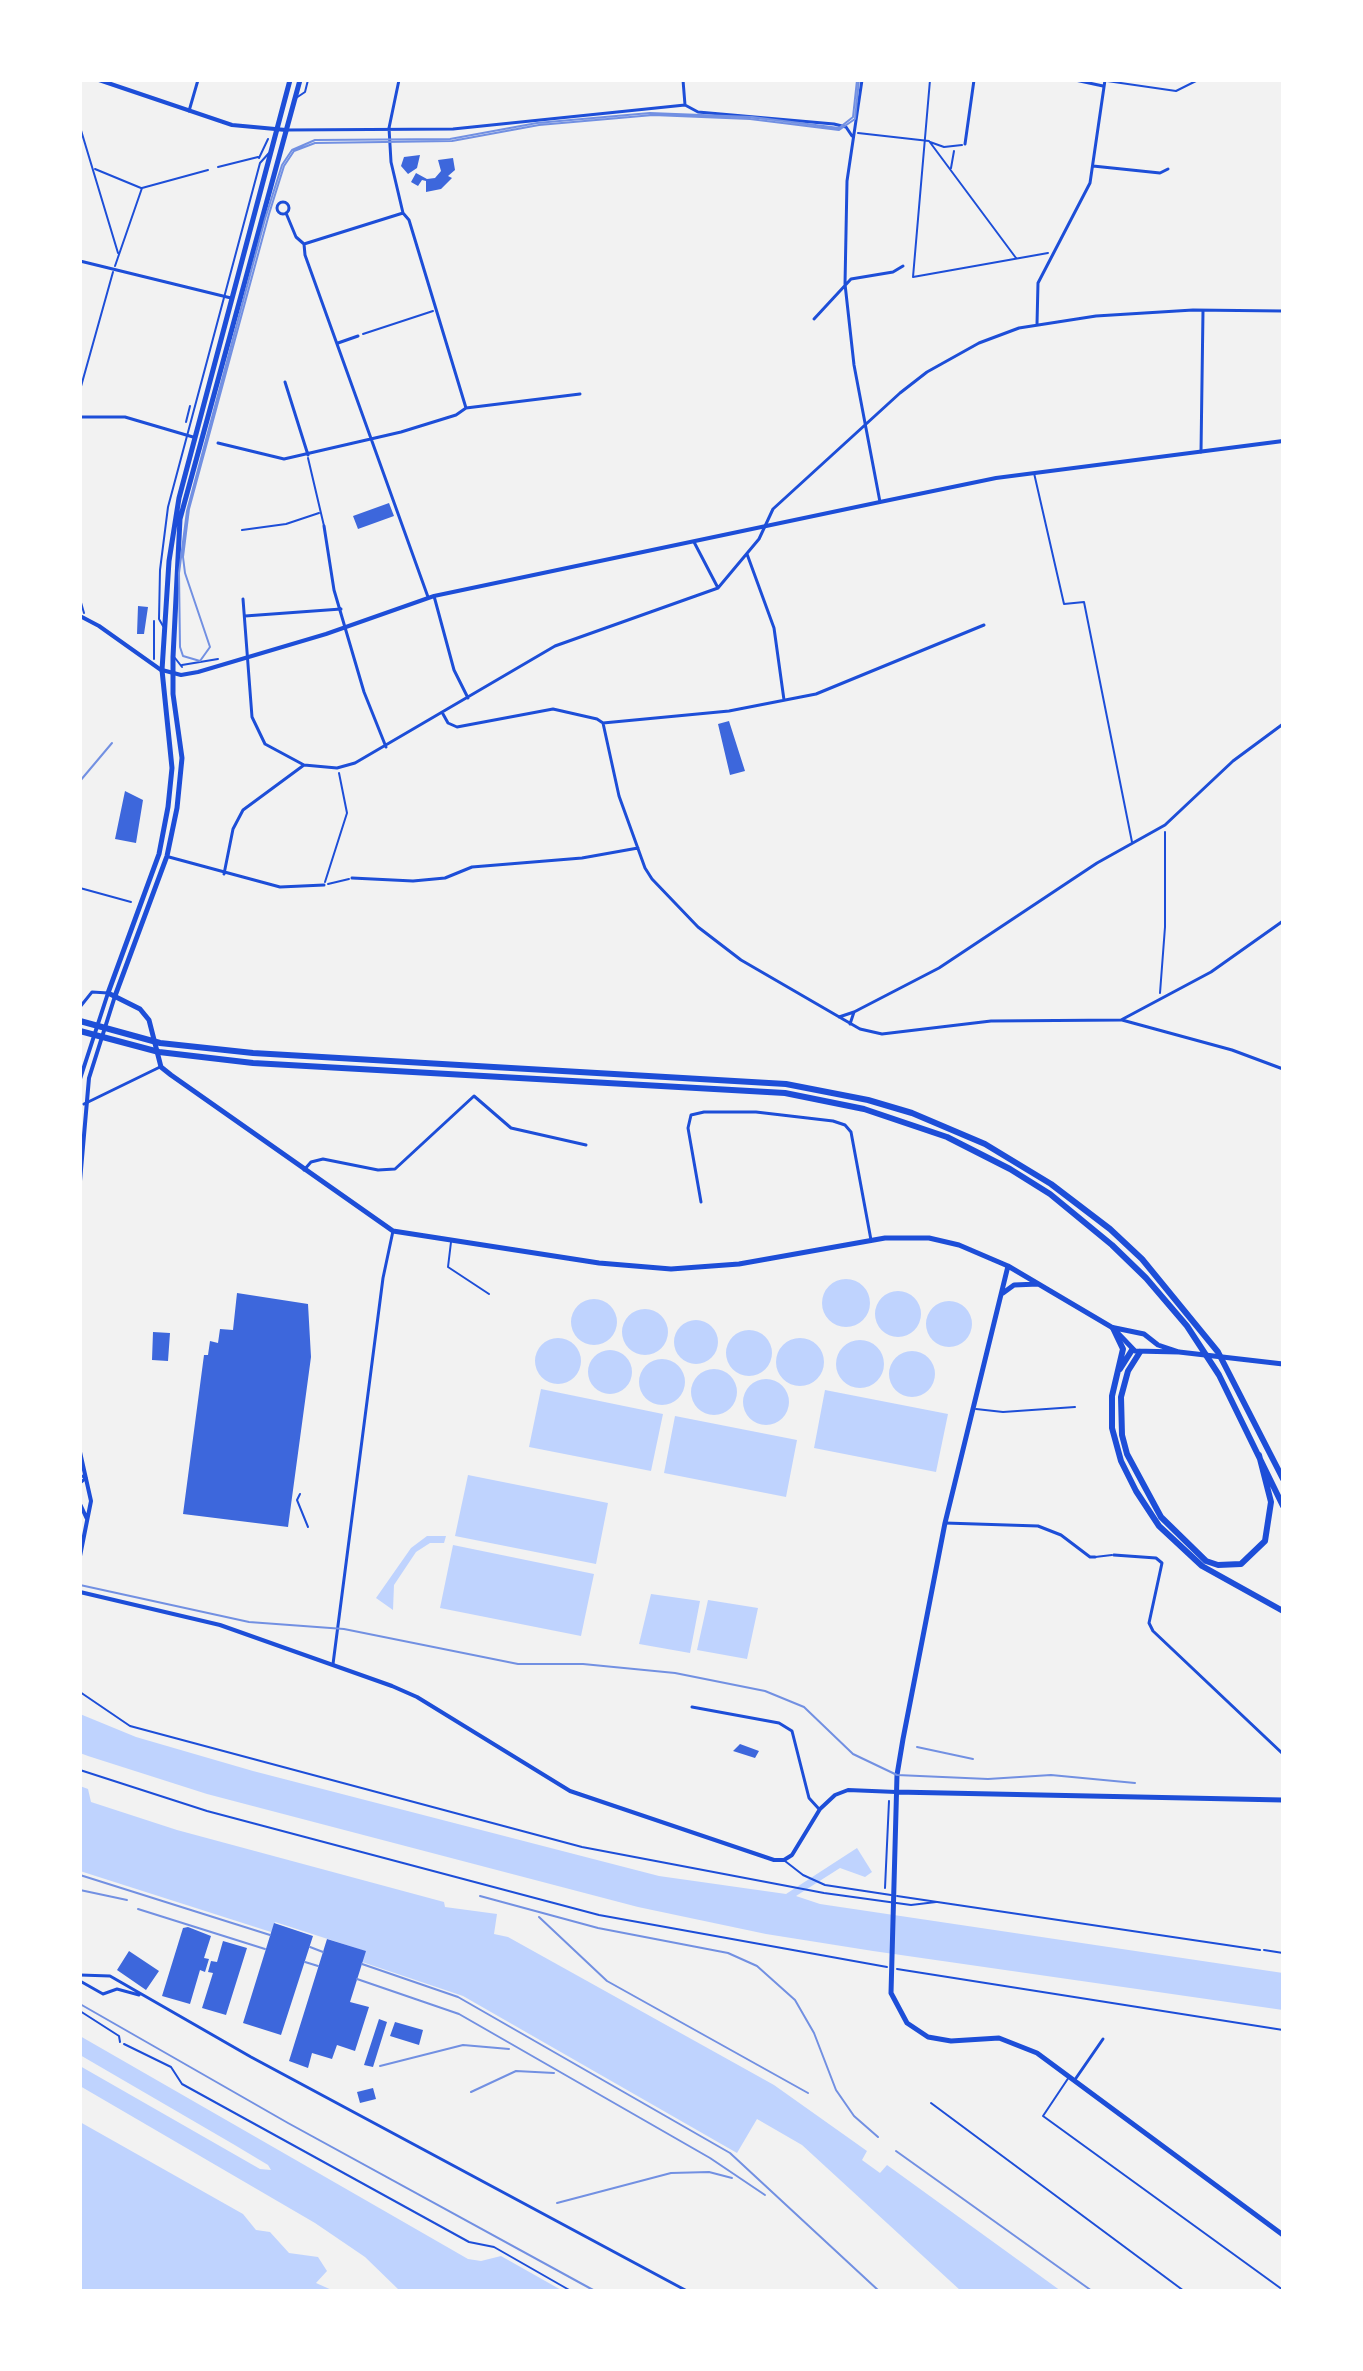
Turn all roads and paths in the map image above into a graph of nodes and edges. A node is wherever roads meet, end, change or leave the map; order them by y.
1 (99, 80) edge
2 (198, 80) edge
3 (290, 80) edge
4 (300, 80) edge
5 (308, 80) edge
6 (399, 80) edge
7 (683, 80) edge
8 (862, 80) edge
9 (930, 80) edge
10 (974, 80) edge
11 (1075, 80) edge
12 (1105, 80) edge
13 (1198, 80) edge
14 (1103, 86) junction
15 (295, 99) junction
16 (685, 105) junction
17 (189, 111) junction
18 (80, 127) edge
19 (389, 128) junction
20 (277, 130) junction
21 (286, 130) junction
22 (858, 133) dead end
23 (852, 136) junction
24 (927, 140) junction
25 (965, 144) joint
26 (954, 151) dead end
27 (259, 157) dead end
28 (1093, 166) junction
29 (218, 167) dead end
30 (93, 168) junction
31 (1168, 169) dead end
32 (208, 170) dead end
33 (951, 170) junction
34 (142, 188) junction
35 (286, 213) dead end
36 (403, 213) junction
37 (304, 244) junction
38 (118, 253) junction
39 (1049, 253) dead end
40 (1017, 259) junction
41 (80, 261) edge
42 (114, 266) junction
43 (903, 266) dead end
44 (845, 284) junction
45 (229, 298) junction
46 (436, 310) junction
47 (1203, 311) junction
48 (1283, 311) edge
49 (814, 319) dead end
50 (1037, 324) junction
51 (358, 336) joint
52 (338, 343) junction
53 (285, 382) dead end
54 (80, 390) edge
55 (580, 394) dead end
56 (466, 408) junction
57 (80, 417) edge
58 (866, 425) junction
59 (191, 436) junction
60 (374, 439) junction
61 (1283, 441) edge
62 (218, 443) dead end
63 (1201, 452) junction
64 (308, 456) junction
65 (1034, 473) junction
66 (880, 502) junction
67 (320, 512) junction
68 (324, 526) joint
69 (763, 527) junction
70 (242, 530) dead end
71 (693, 541) junction
72 (747, 554) junction
73 (718, 588) junction
74 (431, 597) junction
75 (80, 599) edge
76 (243, 599) dead end
77 (341, 609) junction
78 (245, 616) junction
79 (82, 617) edge
80 (984, 625) dead end
81 (347, 627) junction
82 (175, 658) dead end
83 (218, 659) dead end
84 (245, 659) junction
85 (162, 670) junction
86 (173, 674) junction
87 (468, 698) junction
88 (784, 700) junction
89 (443, 714) junction
90 (603, 723) junction
91 (1283, 724) edge
92 (386, 747) junction
93 (304, 765) junction
94 (337, 768) junction
95 (1165, 825) junction
96 (1132, 842) junction
97 (638, 848) junction
98 (159, 854) junction
99 (167, 856) junction
100 (224, 874) junction
101 (352, 878) joint
102 (324, 885) junction
103 (80, 888) edge
104 (131, 902) dead end
105 (1283, 921) edge
106 (108, 993) junction
107 (115, 996) junction
108 (1159, 1002) junction
109 (80, 1007) edge
110 (854, 1012) junction
111 (838, 1017) junction
112 (1121, 1020) junction
113 (80, 1021) edge
114 (850, 1024) junction
115 (80, 1031) edge
116 (161, 1067) junction
117 (1283, 1069) edge
118 (80, 1079) edge
119 (84, 1104) junction
120 (586, 1145) dead end
121 (304, 1170) junction
122 (80, 1181) edge
123 (701, 1202) dead end
124 (393, 1231) junction
125 (451, 1241) junction
126 (871, 1241) junction
127 (1008, 1266) junction
128 (1040, 1285) junction
129 (1002, 1293) junction
130 (489, 1294) dead end
131 (1113, 1328) junction
132 (1135, 1334) junction
133 (1149, 1339) junction
134 (1137, 1348) junction
135 (1179, 1352) junction
136 (1283, 1364) edge
137 (1117, 1376) junction
138 (1075, 1407) dead end
139 (974, 1409) junction
140 (80, 1452) edge
141 (1259, 1452) junction
142 (80, 1475) edge
143 (86, 1478) junction
144 (1283, 1479) edge
145 (80, 1483) edge
146 (300, 1494) dead end
147 (80, 1504) edge
148 (1283, 1506) edge
149 (88, 1520) junction
150 (945, 1523) junction
151 (308, 1527) dead end
152 (1114, 1555) joint
153 (80, 1556) edge
154 (1095, 1557) joint
155 (80, 1592) edge
156 (1283, 1611) edge
157 (333, 1664) junction
158 (80, 1692) edge
159 (692, 1707) dead end
160 (1283, 1754) edge
161 (80, 1770) edge
162 (896, 1792) junction
163 (1283, 1800) edge
164 (889, 1801) dead end
165 (820, 1809) junction
166 (784, 1860) junction
167 (860, 1890) junction
168 (884, 1894) junction
169 (862, 1898) junction
170 (936, 1902) junction
171 (1260, 1950) joint
172 (1283, 1953) edge
173 (80, 1975) edge
174 (97, 1978) junction
175 (113, 1980) junction
176 (80, 1981) edge
177 (95, 1988) junction
178 (111, 1991) junction
179 (143, 1996) junction
180 (80, 2011) edge
181 (1283, 2030) edge
182 (1103, 2039) dead end
183 (120, 2042) joint
184 (1072, 2079) junction
185 (931, 2103) dead end
186 (1283, 2235) edge
187 (1283, 2290) edge
188 (571, 2291) edge
189 (687, 2291) edge
190 (1184, 2291) edge

1 - 17 main road
2 - 17 street
3 - 20 main road
4 - 15 main road
5 - 15 street
6 - 19 street
7 - 16 street
8 - 23 street
9 - 24 path
10 - 25 street
11 - 14 street
12 - 13 street
12 - 14 street
14 - 28 street
15 - 21 main road
16 - 19 street
16 - 23 street
17 - 20 main road
18 - 30 path
19 - 21 street
19 - 36 street
20 - 21 main road
20 - 45 main road
21 - 86 main road
22 - 24 path
23 - 44 street
24 - 25 path
24 - 33 path
24 - 40 path
26 - 33 path
27 - 29 path
28 - 31 street
28 - 50 street
30 - 34 path
30 - 38 path
32 - 34 path
33 - 40 path
34 - 38 path
35 - 37 street
36 - 37 street
36 - 46 street
37 - 52 street
38 - 42 path
39 - 40 path
41 - 42 street
42 - 45 street
42 - 54 path
43 - 44 street
44 - 49 street
44 - 58 street
45 - 59 main road
46 - 51 path
46 - 56 street
47 - 48 street
47 - 50 street
47 - 63 street
50 - 58 street
51 - 52 street
52 - 60 street
53 - 64 street
55 - 56 street
56 - 60 street
57 - 59 street
58 - 66 street
58 - 69 street
59 - 85 main road
60 - 64 street
60 - 74 street
61 - 63 main road
62 - 64 street
63 - 65 main road
64 - 67 street
65 - 66 main road
65 - 96 street
66 - 69 main road
67 - 68 street
67 - 70 street
68 - 77 street
69 - 71 main road
69 - 72 street
71 - 73 street
71 - 74 main road
72 - 73 street
72 - 88 street
73 - 87 street
74 - 81 main road
74 - 87 street
75 - 79 path
76 - 78 street
77 - 78 street
77 - 81 street
78 - 84 street
79 - 85 main road
80 - 88 street
81 - 84 main road
81 - 92 street
82 - 83 street
84 - 86 main road
84 - 93 street
85 - 86 main road
85 - 98 main road
86 - 99 main road
87 - 89 street
88 - 90 street
89 - 90 street
89 - 92 street
90 - 97 street
91 - 95 street
92 - 94 street
93 - 94 street
93 - 100 street
94 - 102 path
95 - 96 street
95 - 108 path
96 - 110 street
97 - 101 street
97 - 111 street
98 - 99 street
98 - 106 main road
99 - 100 street
99 - 107 main road
100 - 102 street
101 - 102 path
103 - 104 path
105 - 108 street
106 - 107 main road
106 - 109 street
106 - 118 main road
107 - 116 main road
107 - 119 main road
108 - 112 street
110 - 111 street
110 - 114 street
111 - 114 street
112 - 114 street
112 - 117 street
113 - 144 highway
115 - 141 highway
116 - 119 street
116 - 121 main road
119 - 122 main road
120 - 121 street
121 - 124 main road
123 - 126 street
124 - 125 main road
124 - 157 street
125 - 126 main road
125 - 130 street
126 - 127 main road
127 - 128 main road
127 - 129 main road
128 - 129 main road
128 - 131 main road
129 - 139 main road
131 - 132 main road
131 - 134 main road
131 - 137 highway
132 - 133 main road
132 - 134 main road
133 - 134 main road
133 - 135 main road
134 - 135 main road
134 - 137 highway
134 - 141 highway
135 - 136 main road
137 - 156 highway
138 - 139 street
139 - 150 main road
140 - 143 main road
141 - 148 highway
142 - 143 street
143 - 145 street
143 - 149 main road
146 - 151 street
147 - 149 main road
149 - 153 main road
150 - 154 street
150 - 162 main road
152 - 154 street
152 - 160 street
155 - 157 main road
157 - 166 main road
158 - 169 street
159 - 165 street
161 - 181 path
162 - 163 main road
162 - 165 main road
162 - 184 main road
164 - 168 path
165 - 166 main road
166 - 167 street
167 - 168 street
167 - 169 street
168 - 170 street
169 - 170 street
170 - 171 street
171 - 172 path
173 - 174 street
174 - 175 street
174 - 177 street
175 - 178 street
175 - 179 street
176 - 177 street
177 - 178 street
178 - 179 street
179 - 189 street
180 - 183 street
182 - 184 street
183 - 188 path
184 - 186 main road
184 - 187 street
185 - 190 street

